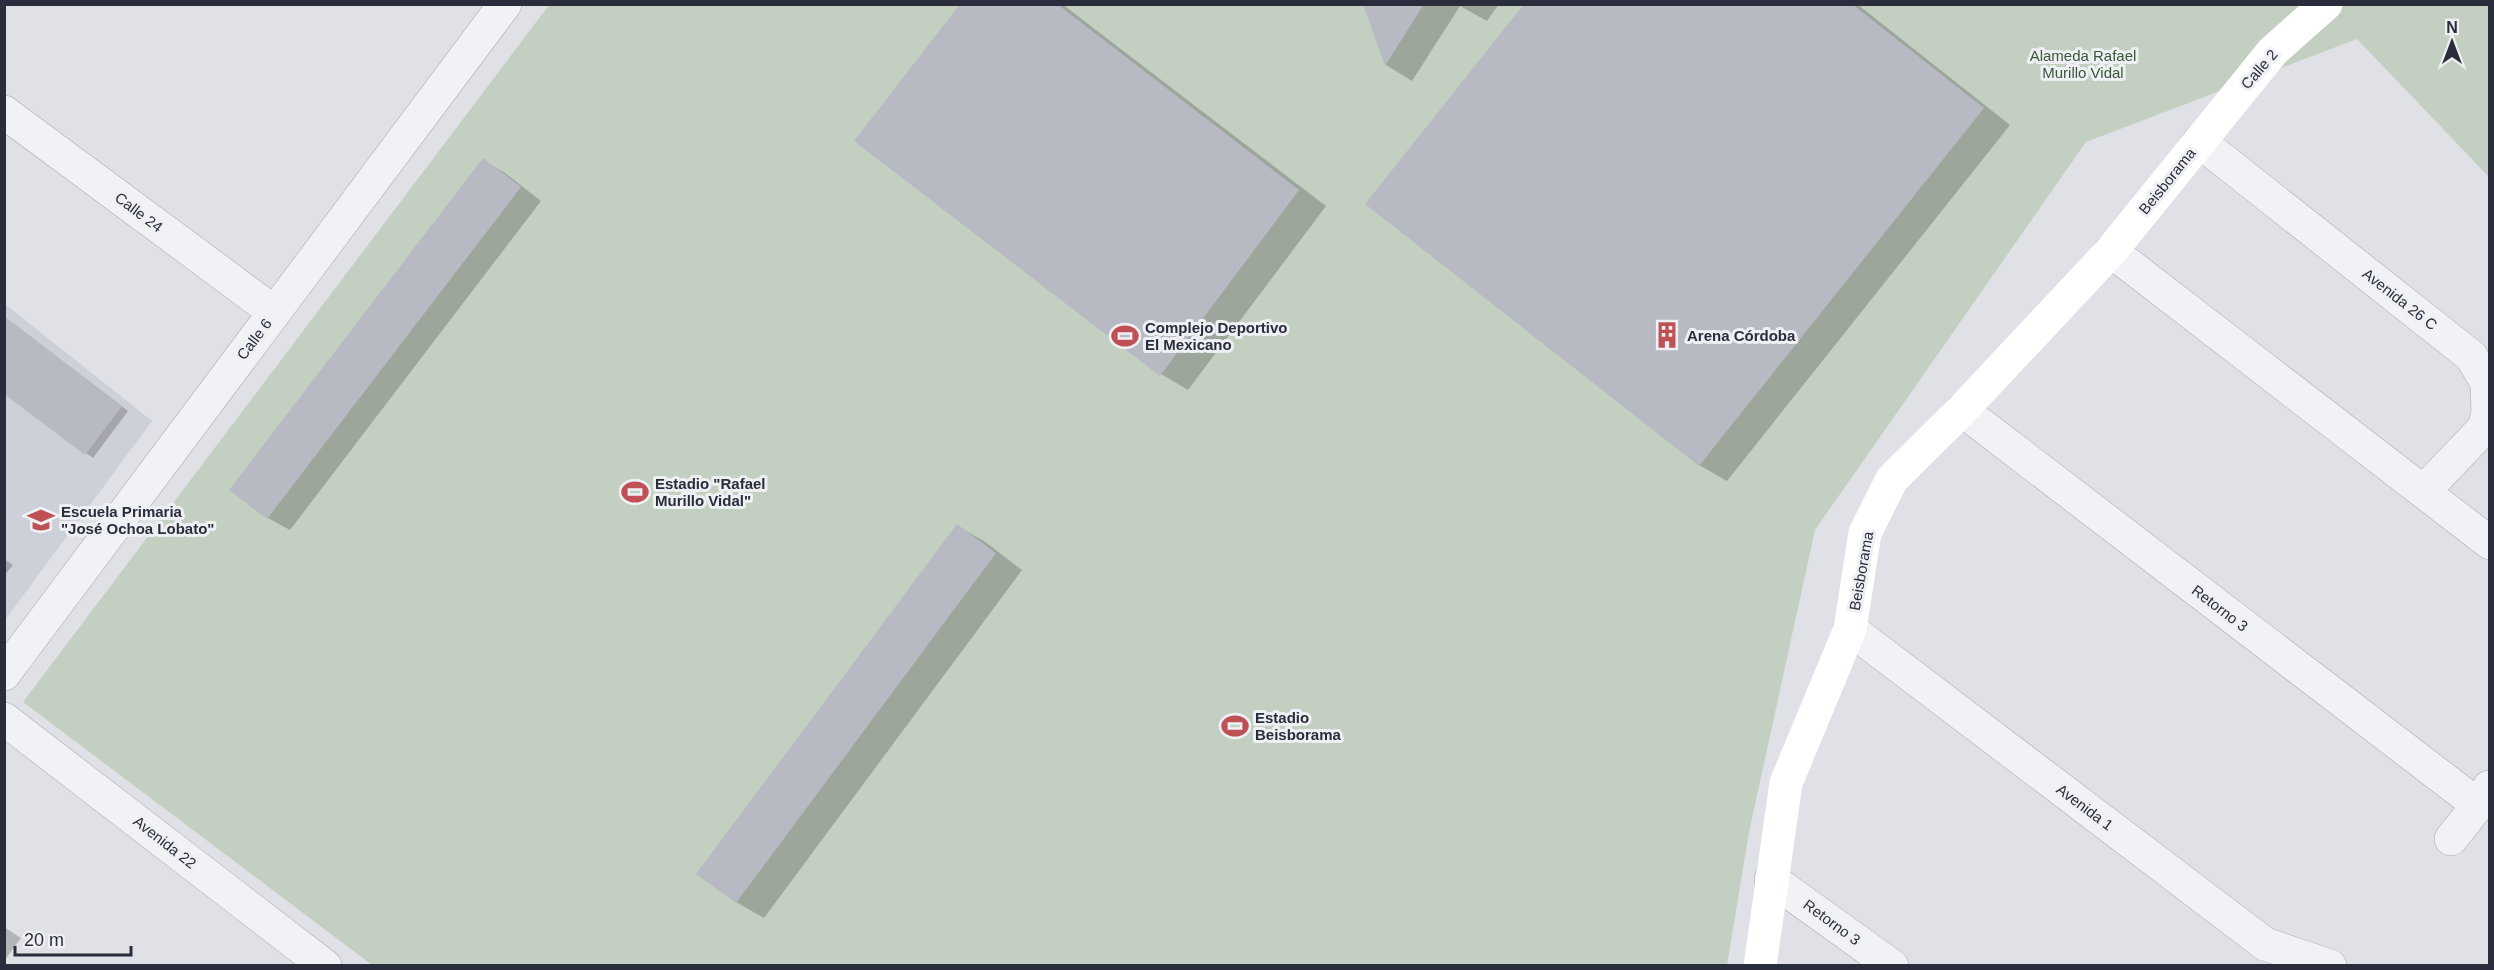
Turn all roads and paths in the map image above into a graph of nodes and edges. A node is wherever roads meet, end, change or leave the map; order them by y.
1 (506, 4) edge
2 (2325, 4) edge
3 (4, 112) edge
4 (2199, 141) junction
5 (2111, 251) junction
6 (274, 312) junction
7 (1962, 410) junction
8 (2424, 491) junction
9 (2490, 543) edge
10 (1850, 629) junction
11 (4, 674) edge
12 (4, 719) edge
13 (2484, 795) edge
14 (2451, 839) dead end
15 (1772, 879) junction
16 (325, 966) edge
17 (1760, 966) edge
18 (1892, 966) edge
19 (2330, 966) edge

1 - 6 street, Calle 6
2 - 4 street, Calle 2
3 - 6 street, Calle 24
4 - 5 street, Beisborama
4 - 8 street, Avenida 26 C
5 - 7 street, Beisborama
5 - 8 street
6 - 11 street, Calle 6
7 - 10 street, Beisborama
7 - 13 street, Retorno 3
8 - 9 street
10 - 15 street, Beisborama
10 - 19 street, Avenida 1
12 - 16 street, Avenida 22
13 - 14 street
15 - 17 street, Beisborama
15 - 18 street, Retorno 3

